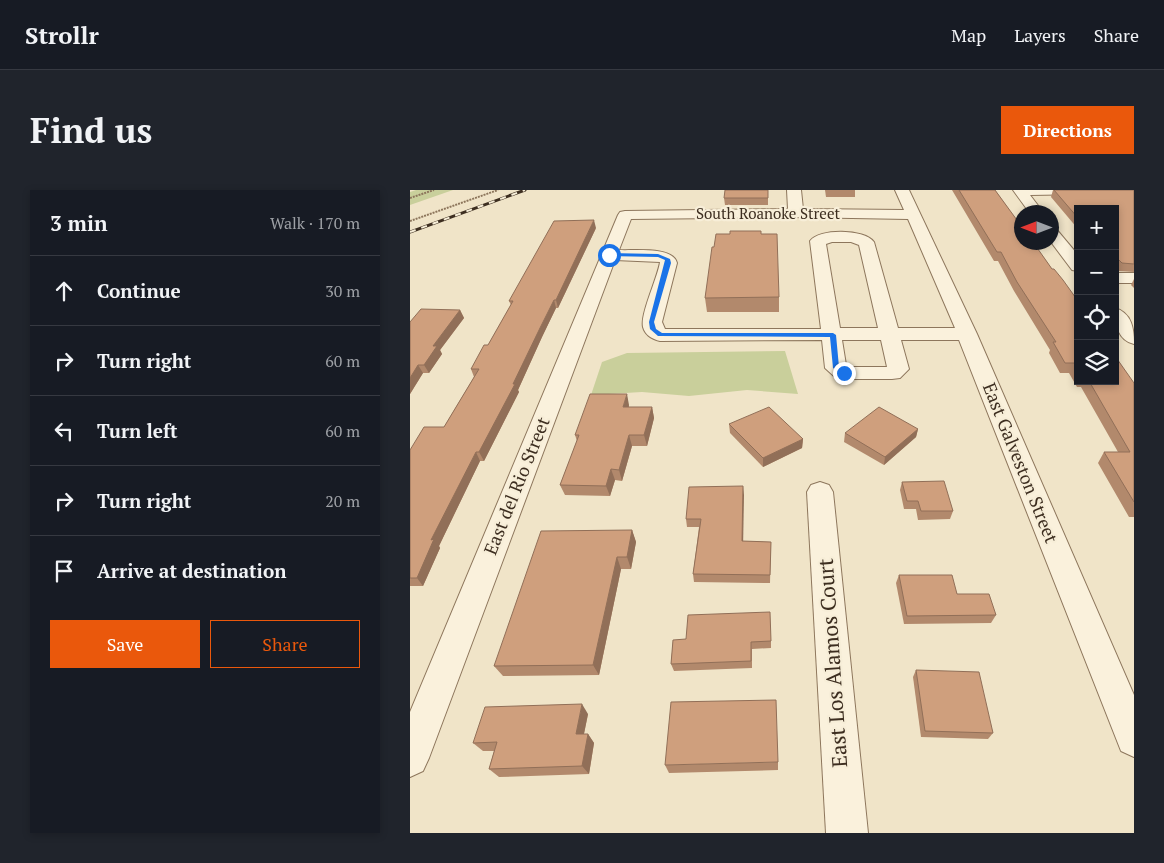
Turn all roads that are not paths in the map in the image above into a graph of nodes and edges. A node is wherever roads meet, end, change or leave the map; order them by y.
1 (794, 190) edge
2 (902, 190) edge
3 (1088, 190) edge
4 (1019, 191) edge
5 (1030, 205) edge
6 (796, 213) junction
7 (624, 215) joint
8 (912, 215) junction
9 (1059, 242) edge
10 (609, 255) junction
11 (1074, 261) edge
12 (1119, 278) edge
13 (1134, 278) edge
14 (1119, 319) edge
15 (888, 334) junction
16 (967, 334) junction
17 (833, 335) junction
18 (1134, 338) edge
19 (820, 492) dead end
20 (1134, 738) edge
21 (410, 758) edge
22 (847, 833) edge

1 - 6 street
2 - 8 street, East Galveston Street
3 - 4 street
4 - 5 street
6 - 7 street, South Roanoke Street
6 - 8 street, South Roanoke Street
7 - 10 street, East del Rio Street
8 - 16 street, East Galveston Street
9 - 11 street
10 - 17 street
10 - 21 street, East del Rio Street
12 - 13 street
14 - 18 street
15 - 16 street
15 - 17 street
15 - 17 street
15 - 17 street
16 - 20 street, East Galveston Street
19 - 22 street, East Los Alamos Court

